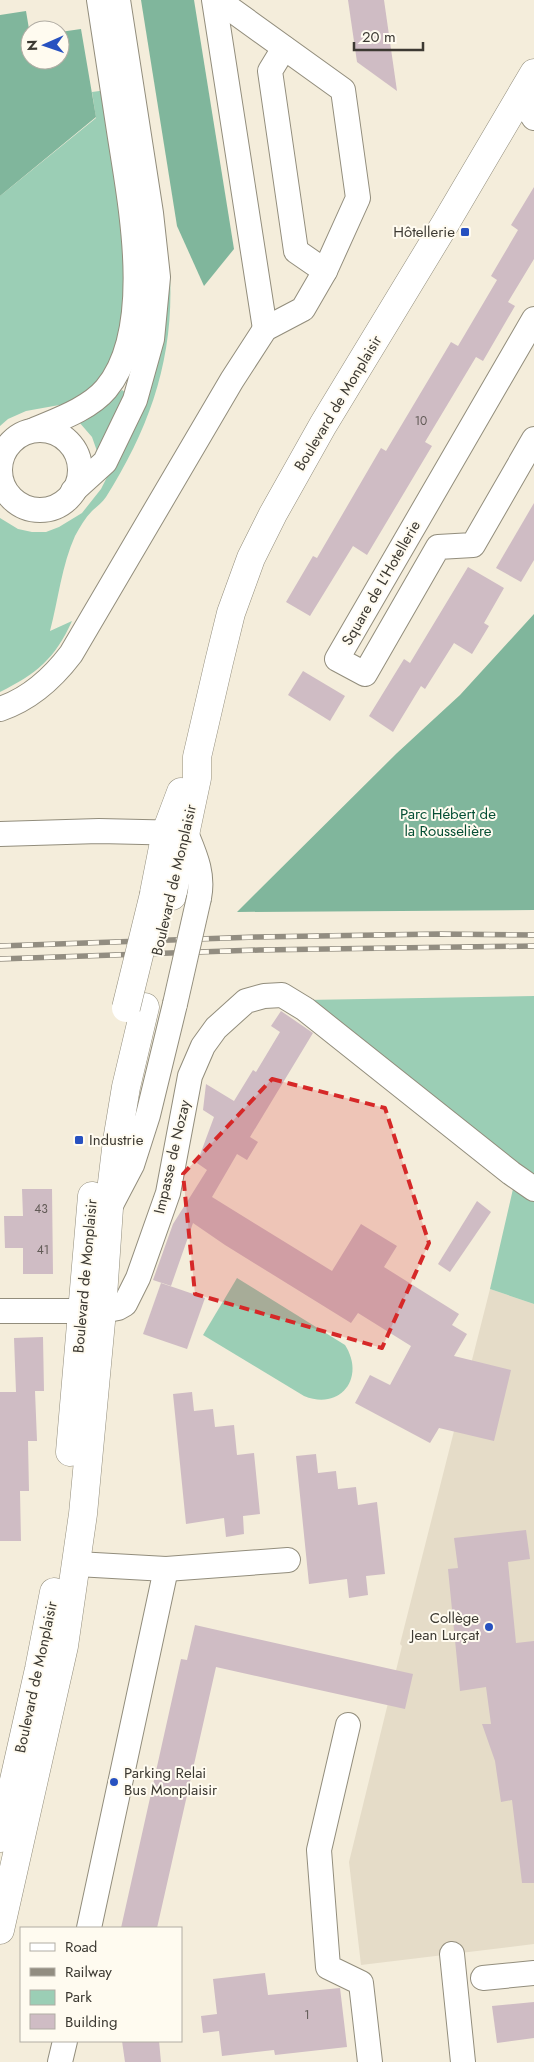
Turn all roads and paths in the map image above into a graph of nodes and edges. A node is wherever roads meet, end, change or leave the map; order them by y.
1 (99, 0) edge
2 (118, 0) edge
3 (216, 0) edge
4 (284, 48) junction
5 (534, 73) edge
6 (527, 107) edge
7 (325, 271) junction
8 (534, 319) edge
9 (265, 330) junction
10 (34, 430) junction
11 (534, 440) edge
12 (1, 456) edge
13 (74, 491) junction
14 (0, 709) edge
15 (176, 833) junction
16 (0, 834) edge
17 (136, 1008) junction
18 (174, 1010) junction
19 (190, 1076) junction
20 (534, 1190) edge
21 (109, 1208) junction
22 (0, 1311) edge
23 (92, 1311) junction
24 (288, 1560) dead end
25 (77, 1564) junction
26 (166, 1569) junction
27 (348, 1725) dead end
28 (13, 1803) edge
29 (0, 1844) edge
30 (89, 1927) edge
31 (0, 1930) edge
32 (452, 1954) dead end
33 (534, 1973) edge
34 (483, 1978) dead end
35 (65, 2042) edge
36 (60, 2062) edge
37 (370, 2062) edge
38 (463, 2062) edge

1 - 10 street
2 - 13 street
3 - 4 street
3 - 9 street
4 - 7 street
4 - 7 street
5 - 6 main road, Boulevard de Monplaisir
6 - 15 main road, Boulevard de Monplaisir
7 - 9 street
8 - 11 street, Square de L'Hotellerie
9 - 14 street
10 - 12 street
10 - 13 street
12 - 13 street
15 - 16 street
15 - 17 main road, Boulevard de Monplaisir, bridge
15 - 18 street, Boulevard de Monplaisir, bridge
17 - 21 main road, Boulevard de Monplaisir
17 - 23 main road, Boulevard de Monplaisir
18 - 19 street
18 - 21 street, Boulevard de Monplaisir
19 - 20 street, Impasse de Nozay
19 - 23 street, Impasse de Nozay
21 - 23 main road, Boulevard de Monplaisir
22 - 23 street, Impasse de Nozay
23 - 25 main road, Boulevard de Monplaisir
23 - 28 main road, Boulevard de Monplaisir
24 - 26 street
25 - 26 street
25 - 28 main road, Boulevard de Monplaisir
26 - 30 street
27 - 37 street
28 - 29 main road, Boulevard de Monplaisir
28 - 31 main road, Boulevard de Monplaisir
32 - 38 street
33 - 34 street
35 - 36 street

